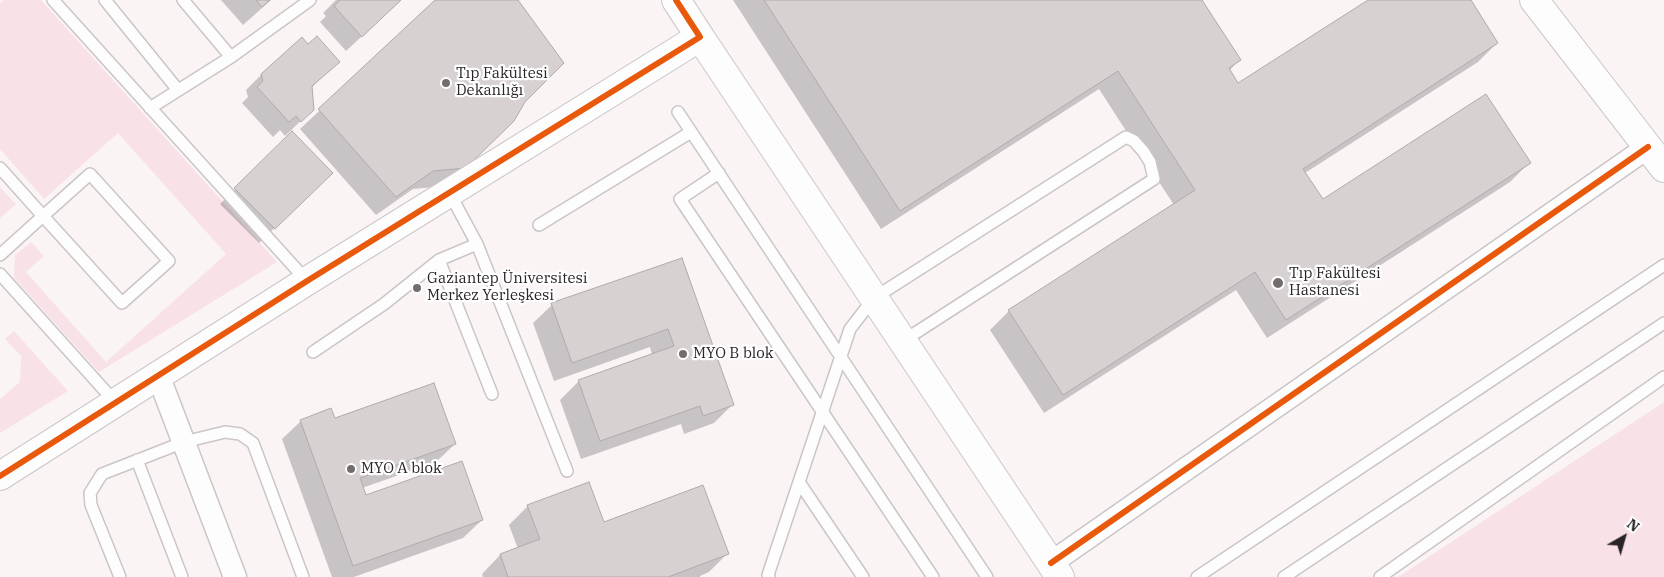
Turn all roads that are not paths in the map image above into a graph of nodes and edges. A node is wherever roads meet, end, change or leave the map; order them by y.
1 (53, 0) edge
2 (105, 0) edge
3 (183, 0) edge
4 (310, 0) edge
5 (676, 0) edge
6 (1541, 7) edge
7 (700, 37) junction
8 (231, 57) junction
9 (178, 90) junction
10 (150, 108) junction
11 (678, 112) dead end
12 (691, 132) junction
13 (1648, 147) junction
14 (0, 168) edge
15 (1664, 168) edge
16 (719, 173) junction
17 (449, 192) junction
18 (43, 216) junction
19 (539, 225) dead end
20 (477, 244) junction
21 (0, 255) edge
22 (439, 260) junction
23 (1664, 265) edge
24 (0, 274) edge
25 (307, 281) junction
26 (874, 298) junction
27 (1664, 323) edge
28 (903, 341) junction
29 (313, 352) dead end
30 (841, 357) junction
31 (158, 375) junction
32 (1664, 378) edge
33 (492, 394) dead end
34 (115, 402) junction
35 (823, 411) junction
36 (184, 442) junction
37 (138, 460) junction
38 (567, 471) dead end
39 (0, 476) edge
40 (799, 482) junction
41 (1056, 570) edge
42 (120, 577) edge
43 (182, 577) edge
44 (235, 577) edge
45 (303, 577) edge
46 (769, 577) edge
47 (863, 577) edge
48 (933, 577) edge
49 (987, 577) edge
50 (1197, 577) edge
51 (1284, 577) edge
52 (1380, 577) edge

1 - 10 lane
2 - 9 lane
3 - 8 lane
4 - 8 lane
5 - 7 street
6 - 13 street
7 - 17 street
7 - 26 street
8 - 9 lane
9 - 10 lane
10 - 25 lane
11 - 12 lane
12 - 16 lane
12 - 19 lane
13 - 15 street
13 - 41 street
14 - 18 lane
16 - 30 lane
16 - 35 lane
17 - 20 lane
17 - 25 street
18 - 18 lane
18 - 21 lane
20 - 22 lane
20 - 38 lane
22 - 29 lane
22 - 33 lane
23 - 50 lane
24 - 34 lane
25 - 31 street
26 - 28 street
26 - 28 lane
26 - 30 lane
27 - 51 lane
28 - 41 street
30 - 35 lane
30 - 49 lane
31 - 34 street
31 - 36 street
32 - 52 lane
34 - 39 street
35 - 40 lane
35 - 48 lane
36 - 37 lane
36 - 44 street
36 - 45 lane
37 - 42 lane
37 - 43 lane
40 - 46 lane
40 - 47 lane

